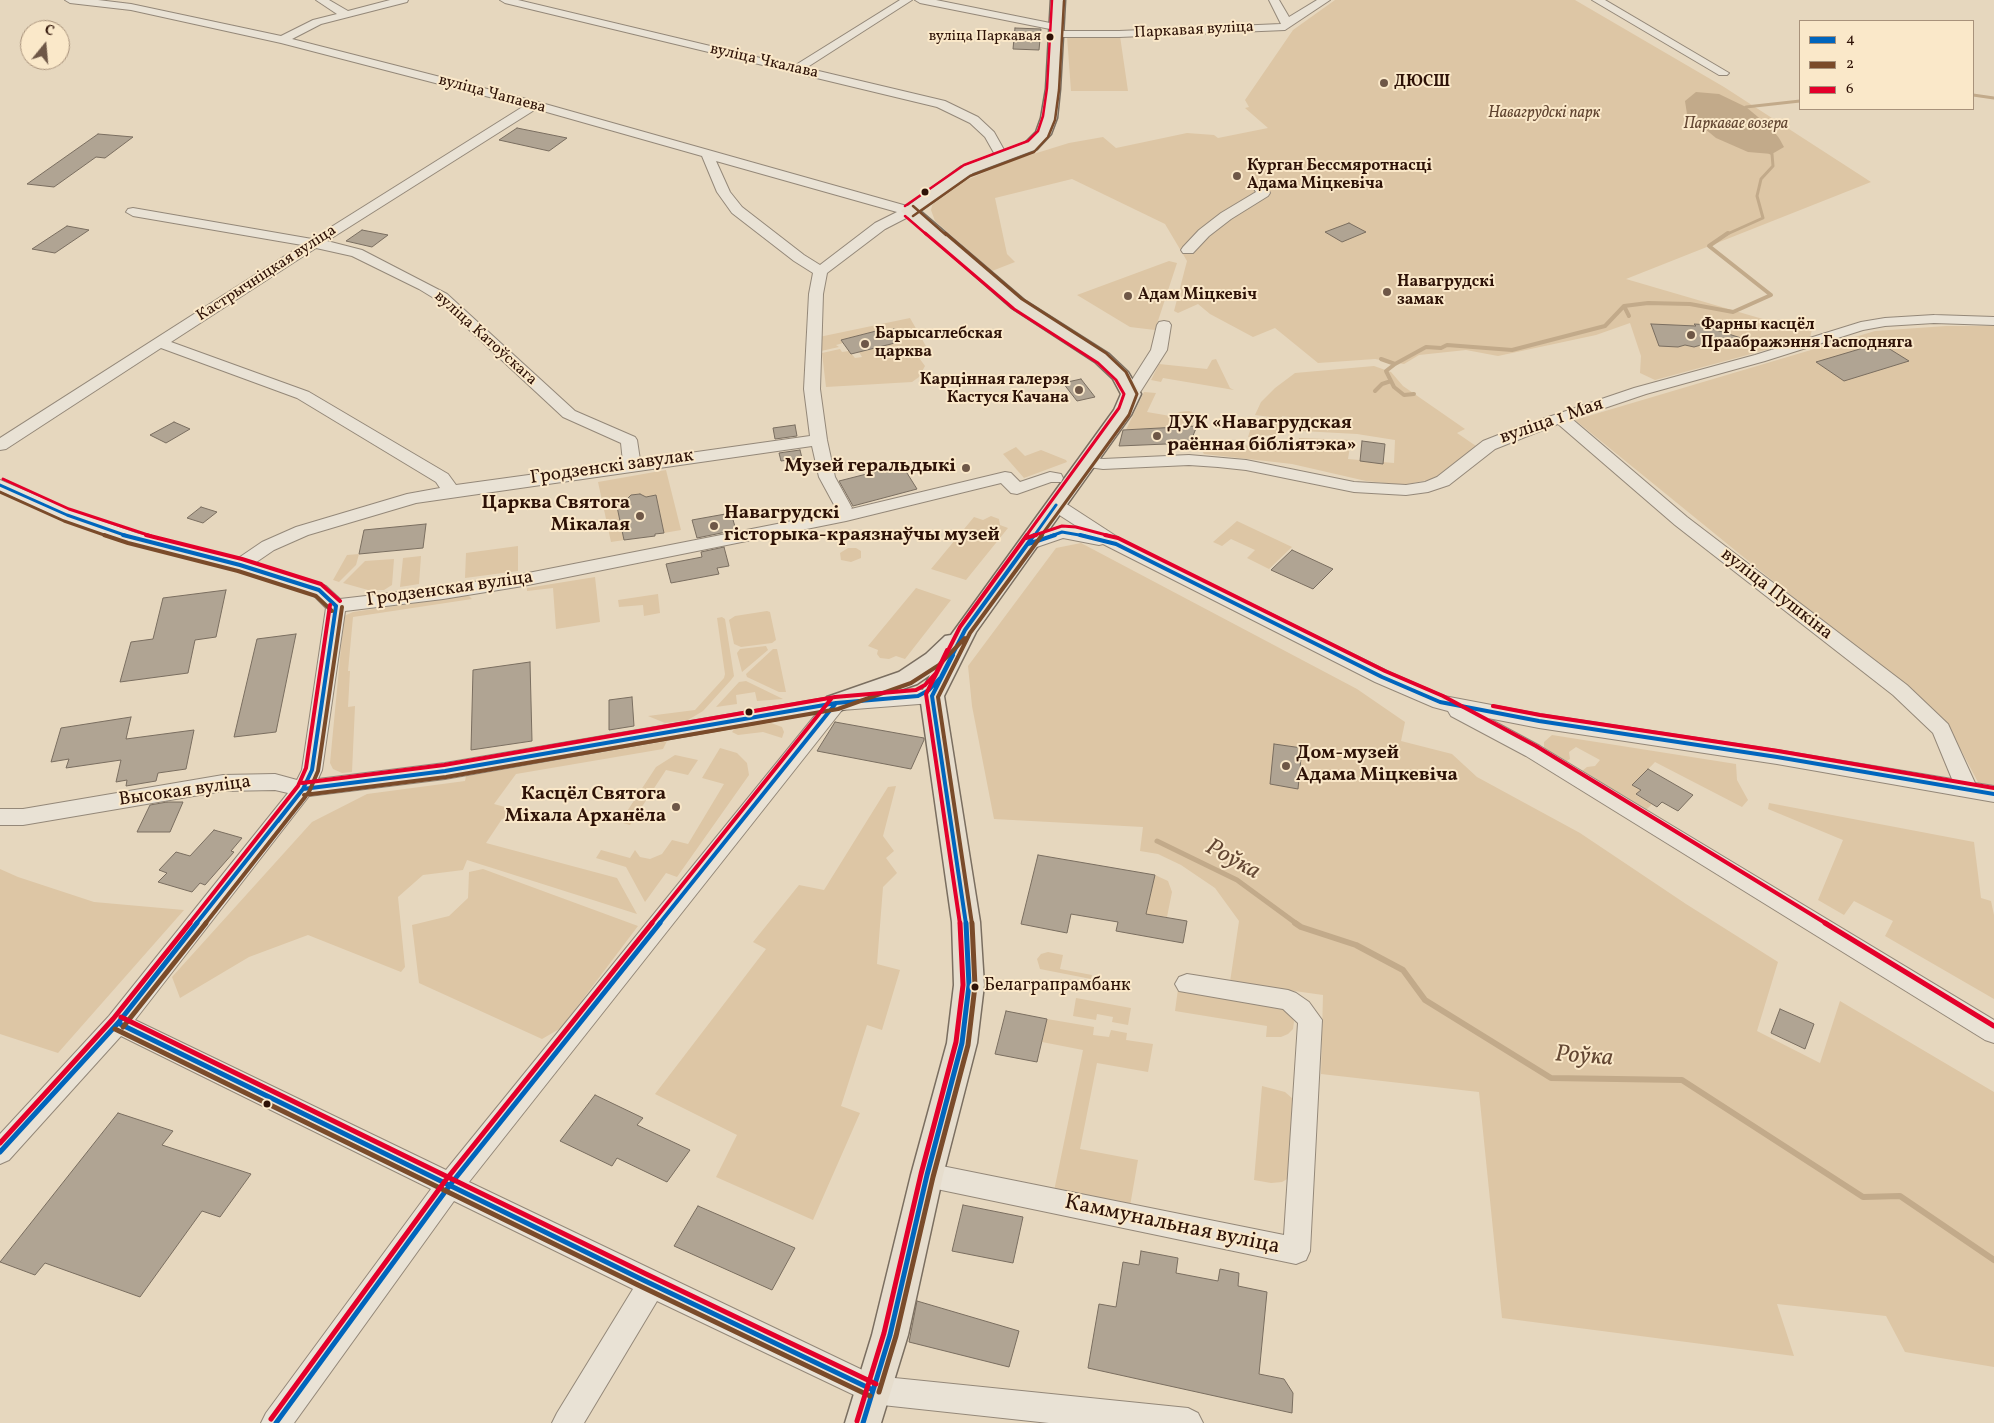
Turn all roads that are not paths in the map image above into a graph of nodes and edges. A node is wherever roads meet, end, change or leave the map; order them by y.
1 (72, 0) edge
2 (321, 0) edge
3 (403, 0) edge
4 (505, 0) edge
5 (548, 0) edge
6 (907, 0) edge
7 (920, 0) edge
8 (1058, 0) edge
9 (1274, 0) edge
10 (1325, 0) edge
11 (1597, 0) edge
12 (531, 6) junction
13 (346, 14) junction
14 (1287, 23) junction
15 (1055, 30) junction
16 (282, 40) junction
17 (795, 70) junction
18 (1722, 73) dead end
19 (534, 105) junction
20 (707, 154) junction
21 (1002, 157) junction
22 (1261, 189) dead end
23 (909, 211) junction
24 (133, 212) dead end
25 (316, 242) junction
26 (1188, 250) dead end
27 (820, 272) junction
28 (1994, 321) edge
29 (1164, 324) dead end
30 (160, 343) junction
31 (1131, 394) junction
32 (1561, 418) junction
33 (819, 440) junction
34 (0, 445) edge
35 (1087, 462) junction
36 (632, 465) junction
37 (1055, 478) dead end
38 (0, 485) edge
39 (451, 491) junction
40 (1056, 504) junction
41 (843, 508) dead end
42 (1028, 544) junction
43 (1116, 544) junction
44 (240, 565) junction
45 (336, 606) junction
46 (965, 630) junction
47 (931, 696) junction
48 (1440, 702) junction
49 (836, 703) junction
50 (1540, 721) junction
51 (1533, 751) junction
52 (303, 789) junction
53 (1967, 789) junction
54 (1994, 794) edge
55 (0, 817) edge
56 (1187, 984) dead end
57 (118, 1023) junction
58 (1994, 1033) edge
59 (0, 1152) edge
60 (926, 1175) junction
61 (450, 1185) junction
62 (652, 1284) junction
63 (873, 1390) junction
64 (1138, 1421) edge
65 (276, 1423) edge
66 (567, 1423) edge
67 (863, 1423) edge
68 (1188, 1423) edge

1 - 16 street, вуліца Чапаева
2 - 13 street
3 - 13 street
4 - 12 street, вуліца Чкалава
5 - 12 street
6 - 17 street
7 - 15 street
8 - 15 main road
9 - 14 street
10 - 14 street, Паркавая вуліца
11 - 18 street
12 - 17 street, вуліца Чкалава
13 - 16 street
14 - 15 street, Паркавая вуліца
15 - 21 main road
16 - 19 street, вуліца Чапаева
17 - 21 street, вуліца Чкалава
19 - 20 street, вуліца Чапаева
19 - 25 street, Кастрычніцкая вуліца
20 - 23 street, вуліца Чапаева
20 - 27 street
21 - 23 main road
22 - 26 street
23 - 27 street
23 - 31 main road
24 - 25 street, вуліца Катоўскага
25 - 30 street, Кастрычніцкая вуліца
25 - 36 street, вуліца Катоўскага
27 - 33 street
28 - 32 street, вуліца 1 Мая
29 - 31 street
30 - 34 street, Кастрычніцкая вуліца
30 - 39 street
31 - 35 main road
32 - 35 street, вуліца 1 Мая
32 - 53 street, вуліца Пушкіна
33 - 36 street, Гродзенскі завулак
33 - 41 street
35 - 40 main road
36 - 39 street, Гродзенскі завулак
37 - 45 street, Гродзенская вуліца
38 - 44 street
39 - 44 street, Гродзенскі завулак
40 - 42 main road
40 - 43 street
42 - 43 street
42 - 46 main road
43 - 48 street
44 - 45 street
45 - 52 street
46 - 47 main road
46 - 49 main road
47 - 49 street
47 - 60 main road
48 - 50 street
48 - 51 street
49 - 52 street
49 - 61 street
50 - 51 street
50 - 53 street
51 - 58 street
52 - 55 street, Высокая вуліца
52 - 57 street
53 - 54 street
56 - 60 street, Каммунальная вуліца
57 - 59 street
57 - 61 street
60 - 63 main road
61 - 62 street
61 - 65 street
62 - 63 street
62 - 66 street
63 - 64 street
63 - 67 main road
64 - 68 street

